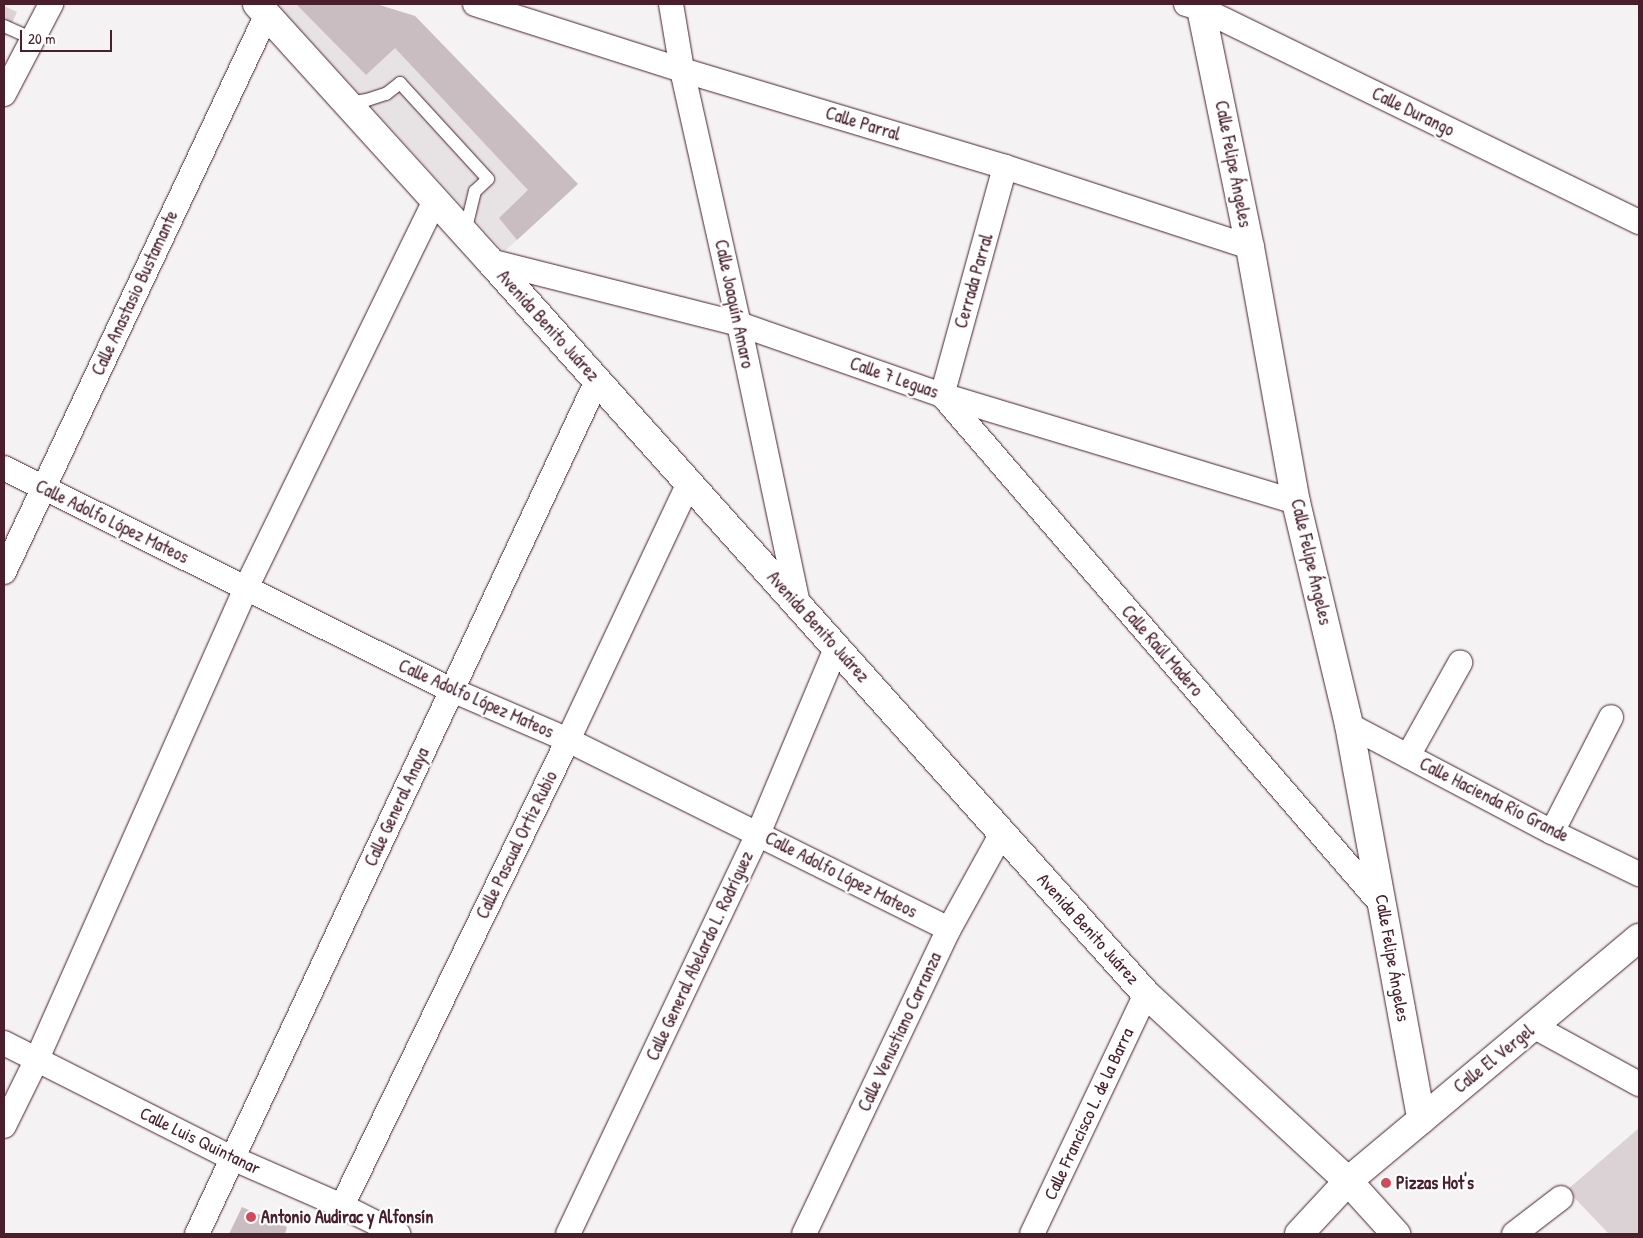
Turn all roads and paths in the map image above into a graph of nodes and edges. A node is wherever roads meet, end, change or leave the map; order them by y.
1 (51, 4) edge
2 (475, 4) edge
3 (671, 4) edge
4 (1196, 5) edge
5 (262, 9) edge
6 (4, 26) edge
7 (33, 38) junction
8 (682, 70) junction
9 (4, 94) edge
10 (347, 103) junction
11 (1006, 168) junction
12 (435, 200) junction
13 (1639, 222) edge
14 (465, 233) junction
15 (1250, 247) junction
16 (490, 261) junction
17 (739, 324) junction
18 (597, 381) junction
19 (942, 395) junction
20 (4, 468) edge
21 (689, 483) junction
22 (43, 487) junction
23 (1296, 502) junction
24 (4, 572) edge
25 (246, 588) junction
26 (798, 605) junction
27 (836, 648) junction
28 (1460, 663) dead end
29 (452, 690) junction
30 (1611, 717) dead end
31 (1349, 725) junction
32 (568, 740) junction
33 (1408, 756) junction
34 (1552, 832) junction
35 (1002, 833) junction
36 (758, 834) junction
37 (1639, 874) edge
38 (1383, 906) junction
39 (949, 930) junction
40 (1639, 938) edge
41 (1146, 994) junction
42 (1535, 1027) junction
43 (4, 1044) edge
44 (37, 1060) junction
45 (1639, 1084) edge
46 (1421, 1119) junction
47 (4, 1126) edge
48 (232, 1158) junction
49 (1348, 1181) junction
50 (1561, 1198) dead end
51 (342, 1206) junction
52 (198, 1234) edge
53 (398, 1234) edge
54 (568, 1234) edge
55 (804, 1234) edge
56 (1032, 1234) edge
57 (1299, 1234) edge
58 (1396, 1234) edge
59 (1514, 1234) edge

1 - 7 street
2 - 8 street, Calle Parral
3 - 8 street, Calle Joaquín Amaro
4 - 13 street, Calle Durango
4 - 15 street, Calle Felipe Ángeles
5 - 10 street, Avenida Benito Juárez
5 - 22 street, Calle Anastasio Bustamante
6 - 7 lane
7 - 9 street
8 - 11 street, Calle Parral
8 - 17 street, Calle Joaquín Amaro
10 - 12 street, Avenida Benito Juárez
10 - 14 lane
11 - 15 street, Calle Parral
11 - 19 street, Cerrada Parral
12 - 14 street, Avenida Benito Juárez
12 - 25 street
14 - 16 street, Avenida Benito Juárez
15 - 23 street, Calle Felipe Ángeles
16 - 17 street, Calle 7 Leguas
16 - 18 street, Avenida Benito Juárez
17 - 19 street, Calle 7 Leguas
17 - 26 street, Calle Joaquín Amaro
18 - 21 street, Avenida Benito Juárez
18 - 29 street, Calle General Anaya
19 - 23 street, Calle 7 Leguas
19 - 38 street, Calle Raúl Madero
20 - 22 street, Calle Adolfo López Mateos
21 - 26 street, Avenida Benito Juárez
21 - 32 street, Calle Pascual Ortiz Rubio
22 - 24 street, Calle Anastasio Bustamante
22 - 25 street, Calle Adolfo López Mateos
23 - 31 street, Calle Felipe Ángeles
25 - 29 street, Calle Adolfo López Mateos
25 - 44 street
26 - 27 street, Avenida Benito Juárez
27 - 35 street, Avenida Benito Juárez
27 - 36 street, Calle General Abelardo L. Rodríguez
28 - 33 street
29 - 32 street, Calle Adolfo López Mateos
29 - 48 street, Calle General Anaya
30 - 34 street
31 - 33 street, Calle Hacienda Río Grande
31 - 38 street, Calle Felipe Ángeles
32 - 36 street, Calle Adolfo López Mateos
32 - 51 street, Calle Pascual Ortiz Rubio
33 - 34 street, Calle Hacienda Río Grande
34 - 37 street, Calle Hacienda Río Grande
35 - 39 street, Calle Venustiano Carranza
35 - 41 street, Avenida Benito Juárez
36 - 39 street, Calle Adolfo López Mateos
36 - 54 street, Calle General Abelardo L. Rodríguez
38 - 46 street, Calle Felipe Ángeles
39 - 55 street, Calle Venustiano Carranza
40 - 42 street, Calle El Vergel
41 - 49 street, Avenida Benito Juárez
41 - 56 street, Calle Francisco L. de la Barra
42 - 45 street
42 - 46 street, Calle El Vergel
43 - 44 street, Calle Luis Quintanar
44 - 47 street
44 - 48 street, Calle Luis Quintanar
46 - 49 street, Calle El Vergel
48 - 51 street, Calle Luis Quintanar
48 - 52 street, Calle General Anaya
49 - 57 street, Calle El Vergel
49 - 58 street, Avenida Benito Juárez
50 - 59 street
51 - 53 street, Calle Luis Quintanar

